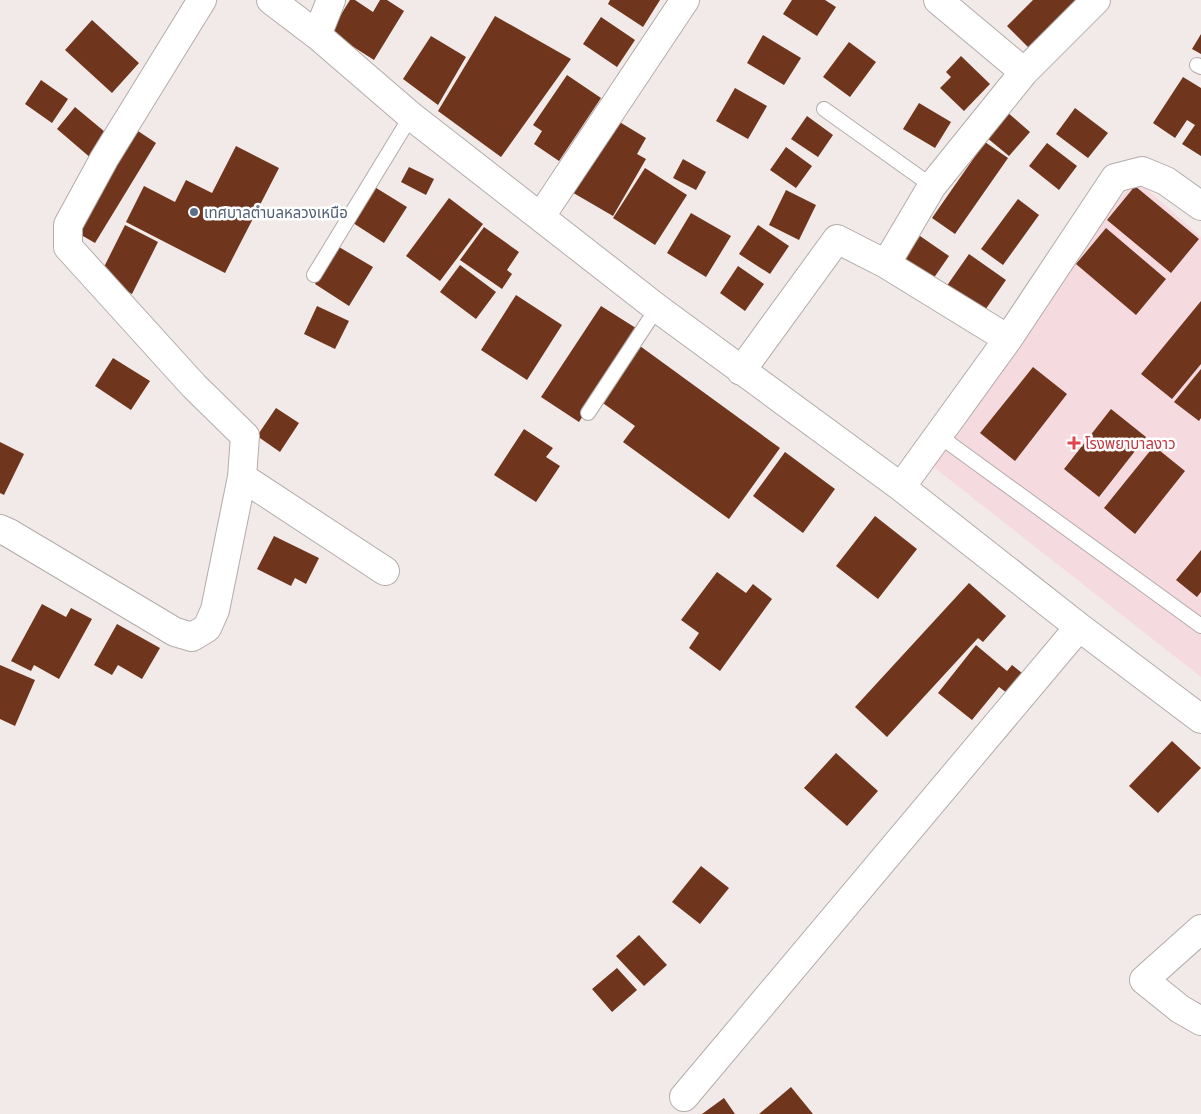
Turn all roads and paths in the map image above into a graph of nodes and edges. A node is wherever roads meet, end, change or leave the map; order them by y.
1 (202, 0) edge
2 (271, 0) edge
3 (331, 0) edge
4 (685, 0) edge
5 (938, 0) edge
6 (1096, 0) edge
7 (317, 35) junction
8 (1024, 72) junction
9 (824, 109) dead end
10 (411, 116) junction
11 (932, 186) junction
12 (1201, 206) edge
13 (541, 216) junction
14 (886, 264) junction
15 (314, 275) dead end
16 (657, 308) junction
17 (1008, 339) junction
18 (741, 371) junction
19 (588, 413) dead end
20 (938, 435) junction
21 (242, 477) junction
22 (901, 487) junction
23 (3, 539) edge
24 (385, 571) dead end
25 (1079, 626) junction
26 (1201, 626) edge
27 (1201, 719) edge
28 (1201, 929) edge
29 (1201, 1021) edge
30 (684, 1097) dead end

1 - 21 street
2 - 7 street
3 - 7 street
4 - 13 street
5 - 8 street
6 - 8 street
7 - 10 street
8 - 11 street
9 - 11 lane
10 - 13 street
10 - 15 lane
11 - 14 street
12 - 17 street
13 - 16 street
14 - 17 street
14 - 18 street
16 - 18 street
16 - 19 lane
17 - 20 street
18 - 22 street
20 - 22 street
20 - 26 lane
21 - 23 street
21 - 24 street
22 - 25 street
25 - 27 street
25 - 30 street
28 - 29 street

